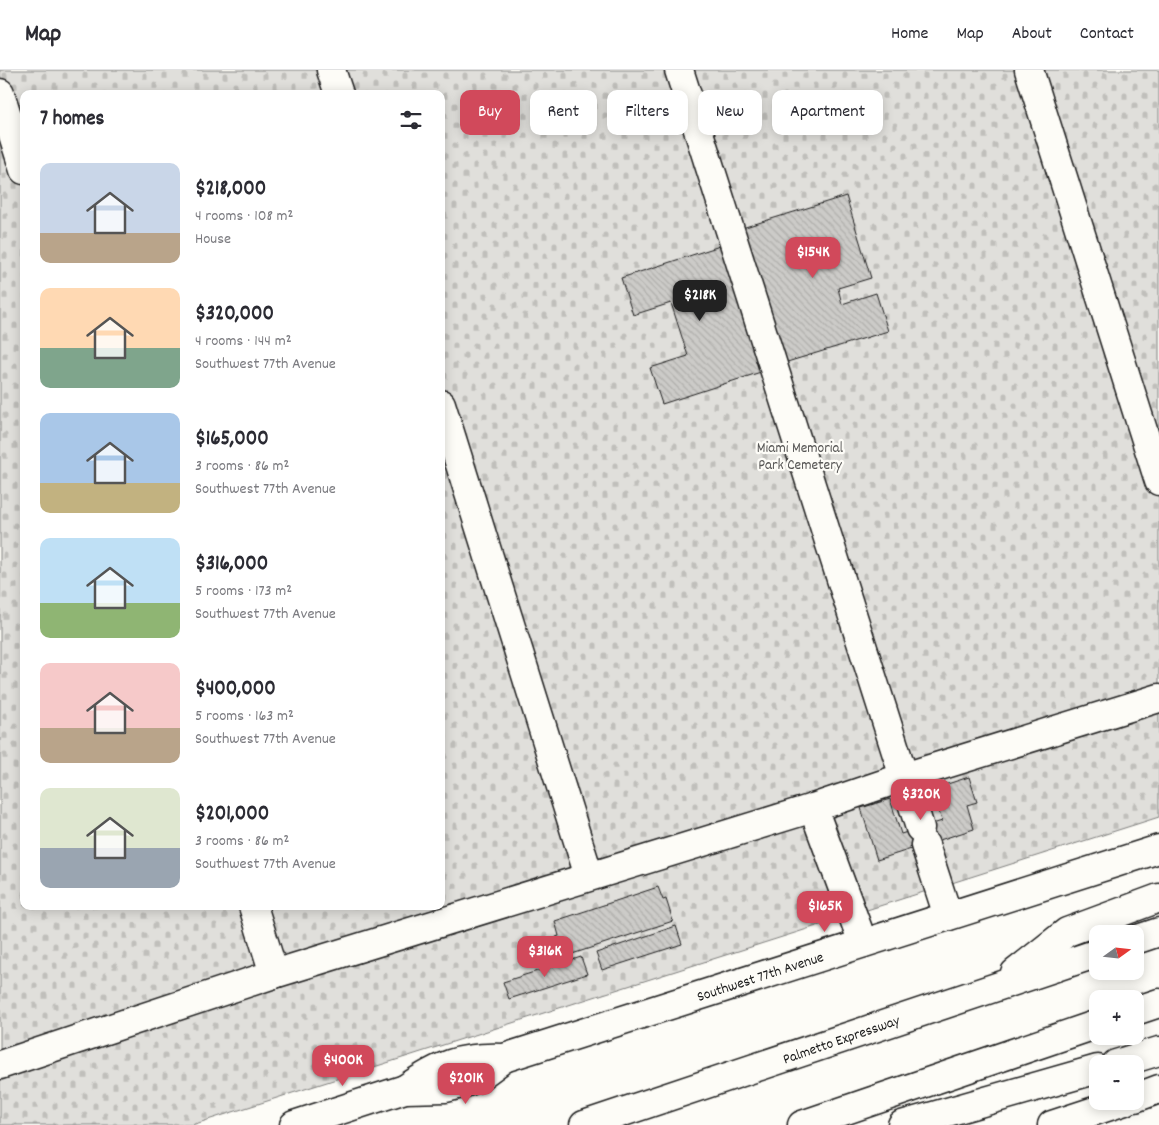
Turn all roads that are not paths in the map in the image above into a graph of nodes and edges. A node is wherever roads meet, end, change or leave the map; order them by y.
1 (332, 70) edge
2 (679, 70) edge
3 (1030, 70) edge
4 (338, 90) edge
5 (0, 93) edge
6 (20, 157) edge
7 (445, 417) edge
8 (1159, 480) edge
9 (1159, 698) edge
10 (904, 777) junction
11 (813, 808) junction
12 (1159, 849) edge
13 (589, 876) junction
14 (1159, 898) edge
15 (254, 910) edge
16 (948, 916) junction
17 (1159, 932) edge
18 (1144, 937) edge
19 (863, 943) junction
20 (1089, 956) edge
21 (274, 974) junction
22 (998, 986) junction
23 (1159, 1003) edge
24 (1144, 1008) edge
25 (1089, 1027) edge
26 (1159, 1051) edge
27 (1144, 1056) edge
28 (0, 1065) edge
29 (1089, 1072) edge
30 (1159, 1089) edge
31 (1144, 1095) edge
32 (1098, 1110) edge
33 (294, 1125) edge
34 (584, 1125) edge
35 (803, 1125) edge
36 (812, 1125) edge
37 (902, 1125) edge
38 (1052, 1125) edge

1 - 4 main road
2 - 10 main road
3 - 8 main road
5 - 6 main road
7 - 13 main road
9 - 10 main road
10 - 11 main road
10 - 16 main road
11 - 13 main road
11 - 19 main road
12 - 16 main road, Southwest 77th Avenue
13 - 21 main road
14 - 22 main road
15 - 21 main road
16 - 19 main road, Southwest 77th Avenue
17 - 18 main road
19 - 33 main road, Southwest 77th Avenue
20 - 22 main road, Palmetto Expressway
21 - 28 main road
22 - 34 main road, Palmetto Expressway
23 - 24 main road
25 - 35 main road
26 - 27 main road
29 - 37 main road
30 - 31 main road
32 - 38 main road
35 - 36 main road

